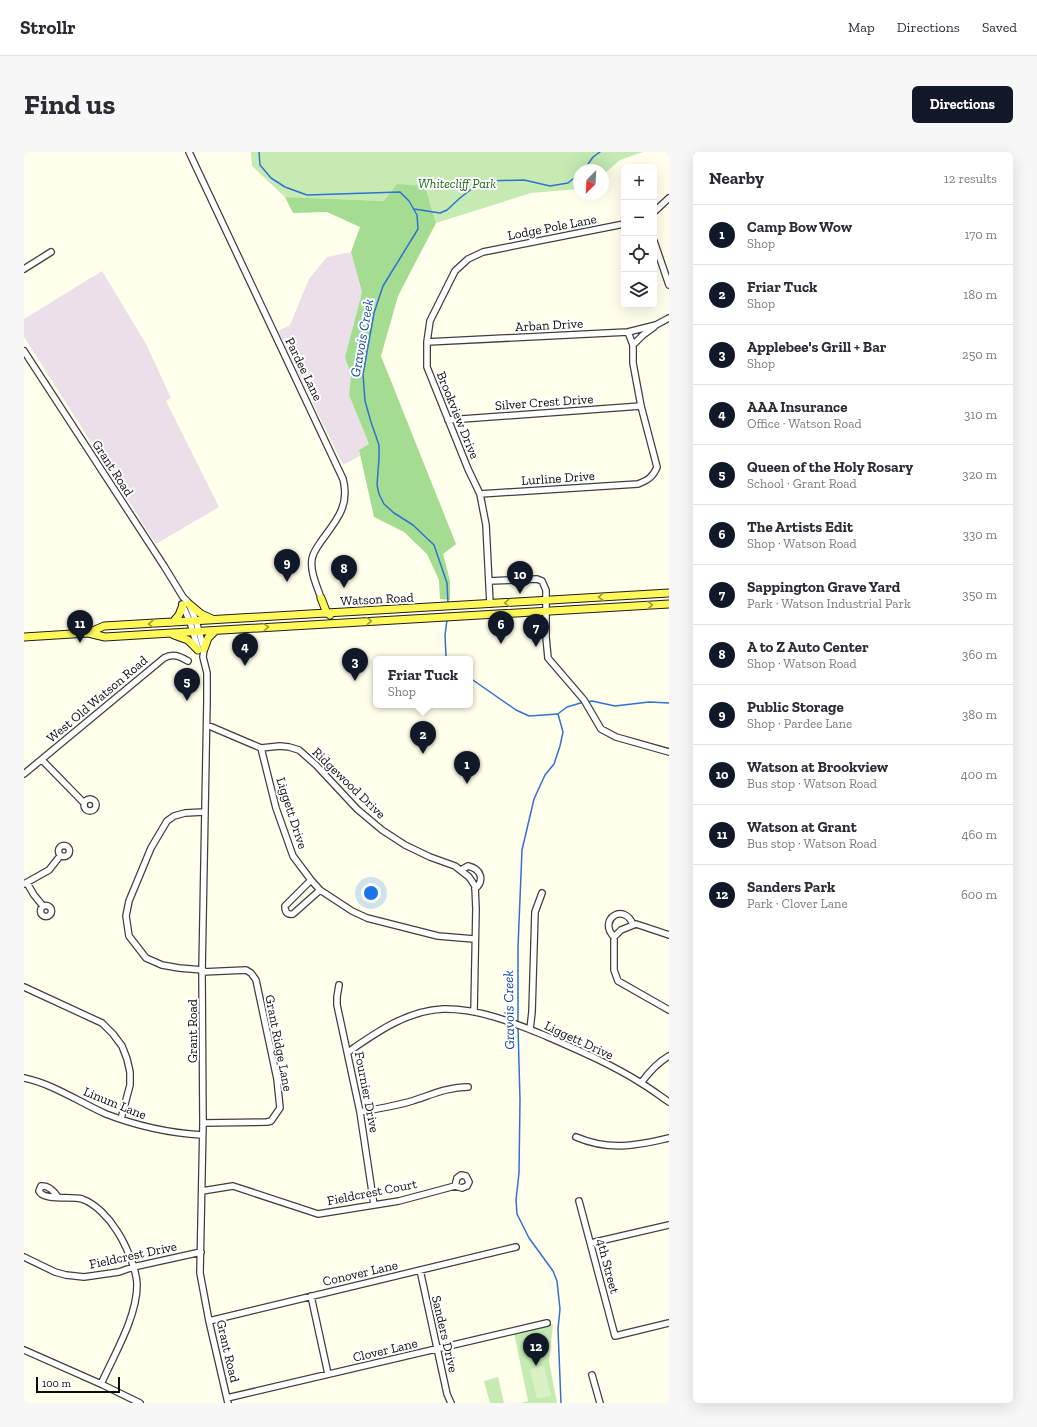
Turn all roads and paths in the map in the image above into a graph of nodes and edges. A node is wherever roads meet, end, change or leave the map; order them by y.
1 (189, 152) edge
2 (669, 198) edge
3 (657, 209) edge
4 (621, 225) edge
5 (657, 250) edge
6 (51, 252) dead end
7 (483, 252) joint
8 (24, 269) edge
9 (669, 285) edge
10 (669, 318) edge
11 (656, 325) junction
12 (628, 332) junction
13 (428, 342) junction
14 (633, 345) junction
15 (24, 351) edge
16 (641, 406) junction
17 (448, 420) junction
18 (480, 494) junction
19 (489, 581) junction
20 (669, 593) edge
21 (321, 598) junction
22 (546, 601) junction
23 (490, 604) junction
24 (669, 604) edge
25 (186, 605) junction
26 (546, 611) junction
27 (316, 614) junction
28 (333, 617) junction
29 (214, 620) junction
30 (173, 622) junction
31 (193, 622) junction
32 (215, 631) junction
33 (196, 632) junction
34 (88, 633) junction
35 (170, 633) junction
36 (24, 637) edge
37 (201, 650) junction
38 (188, 661) dead end
39 (207, 725) junction
40 (262, 748) junction
41 (669, 752) edge
42 (42, 760) junction
43 (24, 774) edge
44 (84, 803) dead end
45 (204, 812) junction
46 (60, 856) dead end
47 (461, 870) junction
48 (311, 880) junction
49 (26, 884) edge
50 (475, 889) junction
51 (320, 890) junction
52 (542, 893) dead end
53 (43, 906) dead end
54 (634, 925) junction
55 (669, 935) edge
56 (614, 936) junction
57 (474, 939) junction
58 (203, 971) junction
59 (339, 985) dead end
60 (24, 987) edge
61 (669, 1010) edge
62 (474, 1012) junction
63 (530, 1029) junction
64 (348, 1052) junction
65 (669, 1056) edge
66 (24, 1078) edge
67 (641, 1083) junction
68 (468, 1087) dead end
69 (669, 1102) edge
70 (360, 1112) junction
71 (121, 1119) junction
72 (203, 1123) junction
73 (202, 1135) junction
74 (576, 1137) dead end
75 (669, 1138) edge
76 (455, 1186) dead end
77 (202, 1191) junction
78 (58, 1197) dead end
79 (579, 1201) dead end
80 (374, 1205) junction
81 (669, 1224) edge
82 (591, 1243) junction
83 (516, 1247) dead end
84 (202, 1252) junction
85 (24, 1258) edge
86 (133, 1267) junction
87 (420, 1270) junction
88 (311, 1296) junction
89 (209, 1321) junction
90 (669, 1322) edge
91 (547, 1323) dead end
92 (437, 1349) junction
93 (24, 1350) edge
94 (328, 1374) junction
95 (592, 1375) dead end
96 (101, 1384) junction
97 (228, 1400) edge
98 (140, 1403) edge
99 (451, 1403) edge
100 (600, 1403) edge

1 - 21 street, Pardee Lane
2 - 3 street
4 - 7 street, Lodge Pole Lane
5 - 9 street
6 - 8 street
7 - 13 street, Brookview Drive
10 - 11 street, Arban Drive
11 - 12 street, Arban Drive
11 - 14 street
12 - 13 street, Arban Drive
12 - 14 street
13 - 17 street, Brookview Drive
14 - 16 street
15 - 25 street, Grant Road
16 - 17 street, Silver Crest Drive
16 - 18 street, Lurline Drive
17 - 18 street, Brookview Drive
18 - 19 street, Brookview Drive
19 - 22 street
19 - 23 street, Brookview Drive
20 -> 22 main road, Watson Road
21 - 27 main road
21 - 28 main road
22 -> 23 main road, Watson Road
22 - 26 street
23 - 28 main road, Watson Road
26 -> 24 main road, Watson Road
25 - 29 main road
25 - 30 main road
25 - 31 street, Grant Road
28 -> 26 main road, Watson Road
26 - 41 street
27 - 28 main road, Watson Road
27 - 28 main road
27 - 29 main road, Watson Road
32 -> 28 main road, Watson Road
29 - 31 main road, Watson Road
30 - 31 main road, Watson Road
30 -> 34 main road, Watson Road
31 - 33 street, Grant Road
32 - 33 main road, Watson Road
32 - 37 main road
33 - 35 main road, Watson Road
33 - 37 street, Grant Road
34 - 35 main road, Watson Road
34 - 36 main road, Watson Road
35 - 37 main road
37 - 39 street, Grant Road
38 - 42 street, West Old Watson Road
39 - 40 street
39 - 45 street, Grant Road
40 - 47 street, Ridgewood Drive
40 - 48 street, Liggett Drive
42 - 43 street, West Old Watson Road
42 - 44 street
45 - 58 street, Grant Road
45 - 58 street
46 - 49 street
47 - 50 street, Ridgewood Drive
47 - 50 street, Ridgewood Drive
48 - 51 street, Liggett Drive
48 - 51 street
49 - 53 street
50 - 57 street, Ridgewood Drive
51 - 57 street, Liggett Drive
52 - 63 street
54 - 55 street
54 - 56 street
54 - 56 street
56 - 61 street
57 - 62 street, Ridgewood Drive
58 - 72 street, Grant Road
58 - 72 street, Grant Ridge Lane
59 - 64 street, Fournier Drive
60 - 71 street
62 - 63 street, Liggett Drive
62 - 64 street, Liggett Drive
63 - 67 street, Liggett Drive
64 - 70 street, Fournier Drive
65 - 67 street
66 - 71 street, Linum Lane
67 - 69 street, Liggett Drive
68 - 70 street
70 - 80 street, Fournier Drive
71 - 73 street, Linum Lane
72 - 73 street, Grant Road
73 - 77 street, Grant Road
74 - 75 street
76 - 80 street, Fieldcrest Court
77 - 80 street, Fieldcrest Court
77 - 84 street, Grant Road
78 - 86 street
79 - 82 street, 4th Street
81 - 82 street
82 - 90 street, 4th Street
83 - 87 street, Conover Lane
84 - 86 street, Fieldcrest Drive
84 - 89 street, Grant Road
85 - 86 street, Fieldcrest Drive
86 - 96 street
87 - 88 street, Conover Lane
87 - 92 street, Sanders Drive
88 - 89 street, Conover Lane
88 - 94 street
89 - 97 street, Grant Road
91 - 92 street, Clover Lane
92 - 94 street, Clover Lane
92 - 99 street, Sanders Drive
93 - 96 street
94 - 97 street, Clover Lane
95 - 100 street
96 - 98 street

